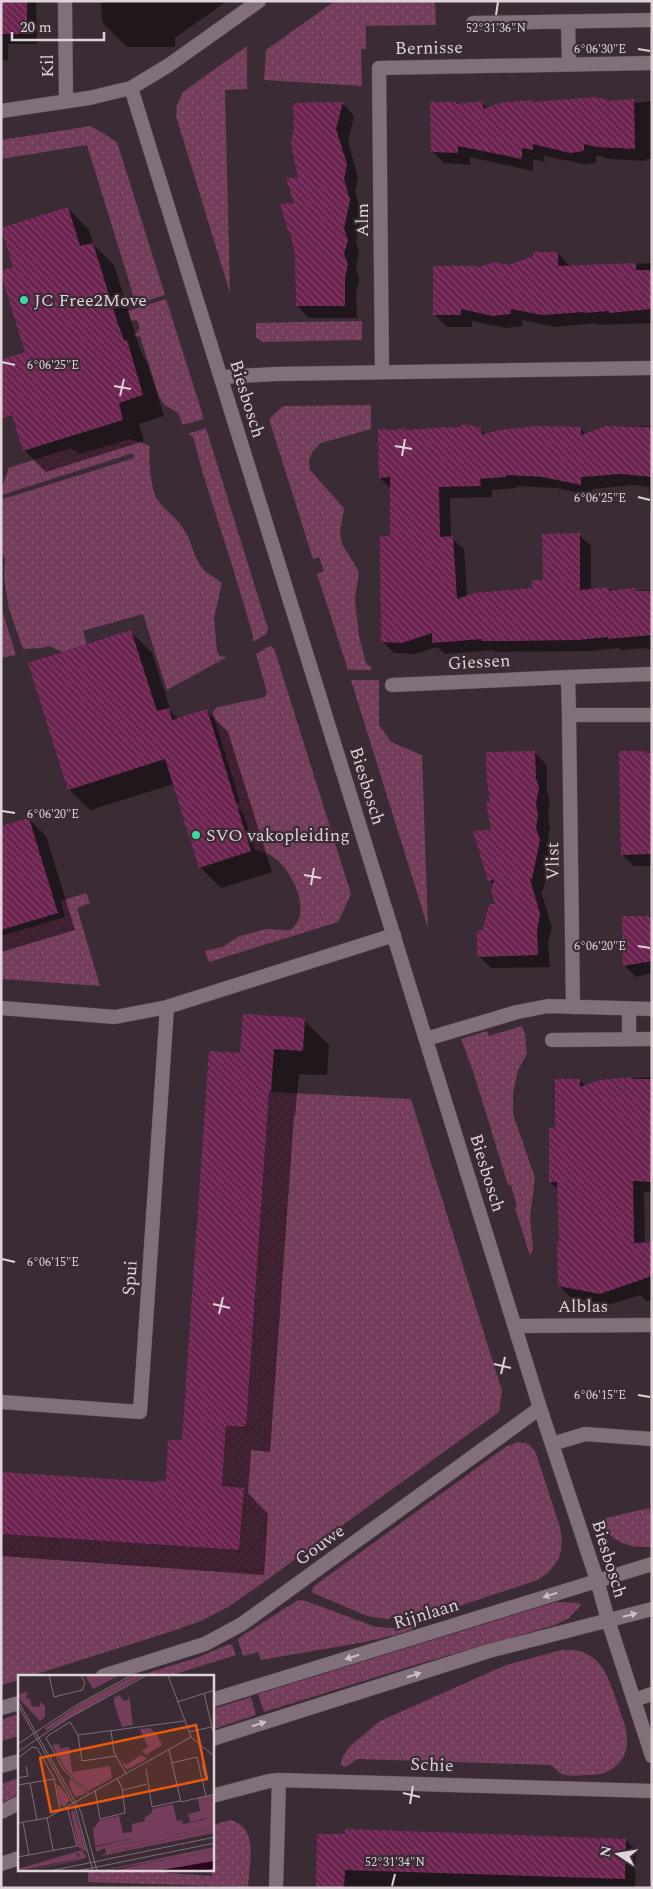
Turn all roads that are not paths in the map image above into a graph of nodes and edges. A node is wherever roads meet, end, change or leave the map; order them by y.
1 (65, 1) edge
2 (259, 1) edge
3 (652, 20) edge
4 (568, 22) junction
5 (473, 23) dead end
6 (652, 63) edge
7 (569, 64) junction
8 (379, 68) joint
9 (131, 88) junction
10 (66, 101) junction
11 (1, 111) edge
12 (652, 368) edge
13 (382, 372) junction
14 (221, 377) junction
15 (652, 674) edge
16 (568, 676) junction
17 (392, 685) dead end
18 (569, 714) junction
19 (652, 714) edge
20 (394, 935) junction
21 (573, 1006) junction
22 (166, 1007) junction
23 (1, 1008) edge
24 (629, 1009) junction
25 (652, 1009) edge
26 (426, 1039) junction
27 (629, 1039) junction
28 (652, 1039) edge
29 (552, 1040) dead end
30 (652, 1325) edge
31 (515, 1326) junction
32 (1, 1402) edge
33 (540, 1408) junction
34 (652, 1439) edge
35 (552, 1444) junction
36 (652, 1564) edge
37 (597, 1580) junction
38 (652, 1609) edge
39 (608, 1620) junction
40 (105, 1675) edge
41 (652, 1694) edge
42 (214, 1699) edge
43 (634, 1700) junction
44 (18, 1703) edge
45 (1, 1708) edge
46 (214, 1738) edge
47 (652, 1756) edge
48 (18, 1761) edge
49 (1, 1766) edge
50 (278, 1780) junction
51 (652, 1791) edge
52 (214, 1795) edge
53 (18, 1804) edge
54 (1, 1812) edge
55 (18, 1858) edge
56 (1, 1864) edge
57 (276, 1888) edge

1 - 10 street, Kil
2 - 9 street
3 - 4 street, Bernisse
4 - 5 street, Bernisse
4 - 7 street
6 - 7 street, Bernisse
7 - 8 street, Bernisse
8 - 13 street, Alm
9 - 10 street
9 - 14 street, Biesbosch
10 - 11 street
12 - 13 street
13 - 14 street
14 - 20 street, Biesbosch
15 - 16 street, Giessen
16 - 17 street, Giessen
16 - 18 street
18 - 19 street
18 - 21 street, Vlist
20 - 22 street
20 - 26 street, Biesbosch
21 - 24 street
21 - 26 street
22 - 23 street
22 - 32 street, Spui
24 - 25 street
24 - 27 street
26 - 31 street, Biesbosch
27 - 28 street
27 - 29 street
30 - 31 street, Alblas
31 - 33 street, Biesbosch
33 - 35 street, Biesbosch
33 - 40 street, Gouwe
34 - 35 street
35 - 37 street, Biesbosch
36 - 37 street, Rijnlaan
37 - 39 street, Biesbosch
37 -> 42 street, Rijnlaan
39 -> 38 street
39 - 43 street, Biesbosch
46 -> 39 street
41 - 43 street
43 - 47 street, Biesbosch
44 - 45 street
48 - 49 street
50 - 51 street, Schie
50 - 52 street, Schie
50 - 57 street
53 - 54 street
55 - 56 street

